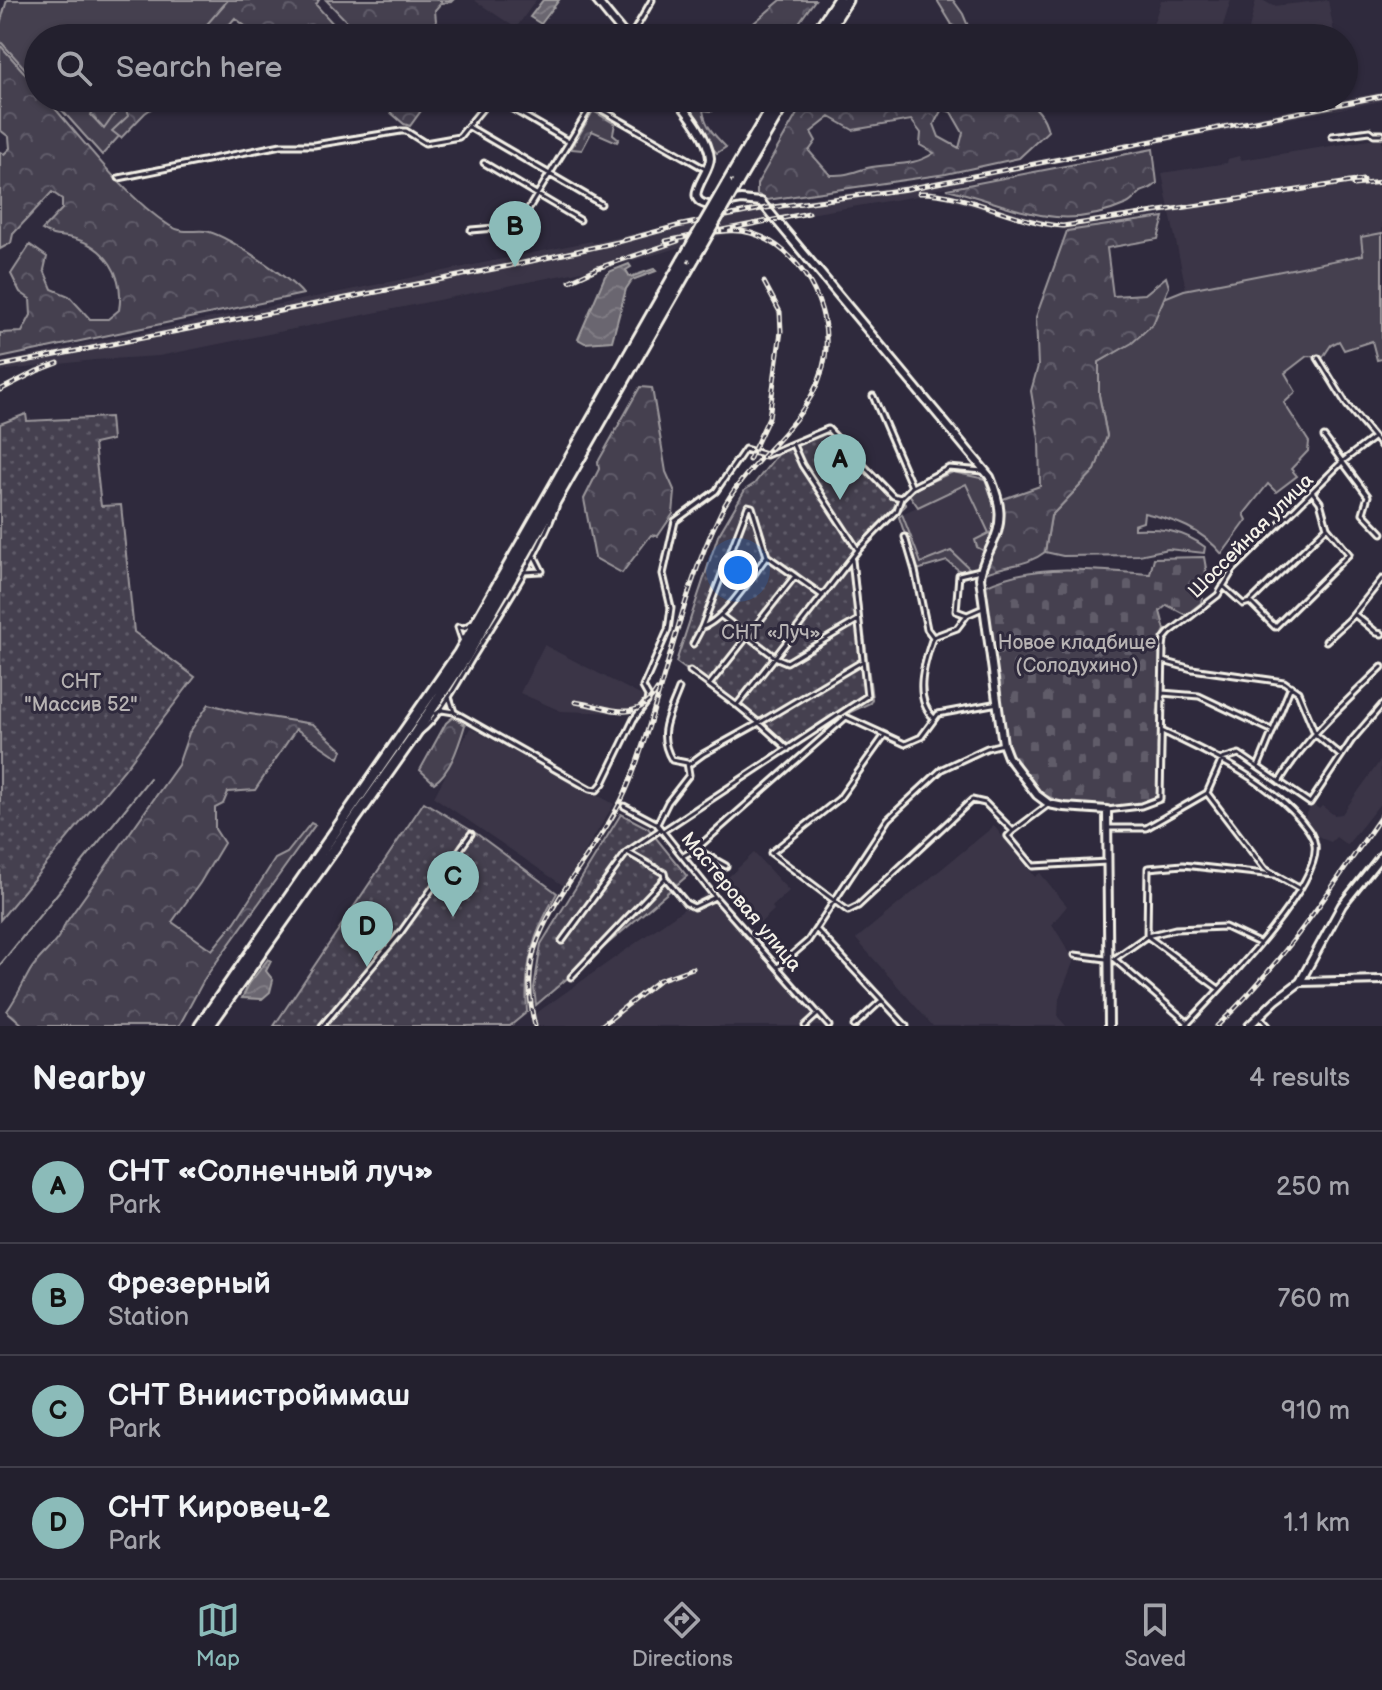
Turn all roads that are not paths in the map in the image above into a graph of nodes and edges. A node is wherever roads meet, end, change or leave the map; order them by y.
1 (596, 0) edge
2 (652, 0) edge
3 (838, 0) edge
4 (847, 0) edge
5 (616, 24) edge
6 (637, 24) edge
7 (822, 24) edge
8 (832, 24) edge
9 (481, 112) edge
10 (517, 112) edge
11 (588, 112) edge
12 (604, 112) edge
13 (687, 112) edge
14 (770, 112) edge
15 (778, 112) edge
16 (469, 127) junction
17 (1382, 134) edge
18 (1332, 136) dead end
19 (569, 142) junction
20 (484, 163) dead end
21 (707, 170) junction
22 (550, 174) junction
23 (119, 178) dead end
24 (732, 184) junction
25 (538, 195) junction
26 (601, 204) dead end
27 (580, 220) dead end
28 (471, 230) dead end
29 (1318, 358) dead end
30 (873, 396) dead end
31 (1324, 437) dead end
32 (1373, 438) junction
33 (793, 444) junction
34 (1382, 447) edge
35 (1343, 461) junction
36 (987, 471) junction
37 (912, 487) junction
38 (562, 492) junction
39 (1313, 493) junction
40 (901, 498) junction
41 (1327, 527) junction
42 (1382, 533) edge
43 (905, 537) dead end
44 (858, 550) junction
45 (534, 554) junction
46 (767, 556) junction
47 (852, 560) junction
48 (981, 570) junction
49 (524, 572) junction
50 (795, 576) junction
51 (1382, 579) edge
52 (1223, 586) junction
53 (823, 596) junction
54 (1250, 602) junction
55 (984, 608) junction
56 (1354, 614) junction
57 (720, 615) junction
58 (967, 615) junction
59 (858, 620) junction
60 (702, 627) junction
61 (1382, 634) edge
62 (748, 637) junction
63 (933, 637) junction
64 (1326, 641) dead end
65 (693, 644) dead end
66 (775, 657) junction
67 (863, 661) junction
68 (1163, 661) junction
69 (1382, 667) edge
70 (690, 671) dead end
71 (709, 685) junction
72 (1291, 686) junction
73 (679, 689) dead end
74 (1162, 693) junction
75 (450, 694) junction
76 (998, 703) junction
77 (737, 705) junction
78 (1382, 705) edge
79 (454, 712) junction
80 (435, 714) junction
81 (844, 716) junction
82 (934, 718) junction
83 (759, 723) junction
84 (1162, 731) junction
85 (1273, 731) junction
86 (1315, 733) junction
87 (884, 736) junction
88 (413, 737) junction
89 (1003, 744) junction
90 (788, 749) junction
91 (1341, 756) junction
92 (1222, 759) junction
93 (688, 765) junction
94 (1258, 767) junction
95 (1279, 782) junction
96 (1207, 793) junction
97 (1049, 804) junction
98 (624, 806) dead end
99 (1107, 810) junction
100 (660, 828) junction
101 (1107, 828) junction
102 (1013, 831) junction
103 (471, 834) dead end
104 (696, 849) junction
105 (627, 852) junction
106 (1382, 855) edge
107 (683, 856) junction
108 (1107, 862) junction
109 (726, 866) dead end
110 (1274, 875) junction
111 (665, 878) junction
112 (1300, 889) junction
113 (715, 897) junction
114 (835, 902) junction
115 (815, 928) junction
116 (1147, 936) junction
117 (562, 941) dead end
118 (1259, 943) junction
119 (1075, 955) dead end
120 (1111, 959) junction
121 (778, 967) junction
122 (571, 977) dead end
123 (1382, 980) edge
124 (1300, 982) junction
125 (1219, 989) junction
126 (882, 1000) junction
127 (818, 1014) junction
128 (1259, 1016) junction
129 (1187, 1025) edge
130 (200, 1026) edge
131 (209, 1026) edge
132 (322, 1026) edge
133 (805, 1026) edge
134 (829, 1026) edge
135 (854, 1026) edge
136 (906, 1026) edge
137 (1109, 1026) edge
138 (1249, 1026) edge
139 (1268, 1026) edge

1 - 5 street
2 - 6 street
3 - 7 highway
4 - 8 highway
9 - 16 street
10 - 19 street
11 - 19 street
12 - 21 street
13 - 21 street
14 - 24 highway
15 - 24 highway
16 - 22 street
16 - 23 street
17 - 18 street
19 - 22 street
20 - 25 street
21 - 36 street
22 - 25 street
22 - 26 street
24 - 38 highway, bridge
24 - 130 highway, bridge
25 - 27 street
25 - 28 street
29 - 32 street
30 - 37 street
31 - 35 street
32 - 34 street
32 - 35 street, Шоссейная улица
33 - 40 street
33 - 44 street
33 - 79 street
35 - 39 street, Шоссейная улица
35 - 42 street
36 - 37 street
36 - 48 street
37 - 40 street
38 - 45 street
38 - 88 highway
39 - 41 street
39 - 52 street, Шоссейная улица
40 - 44 street
41 - 54 street
41 - 54 street
43 - 63 street
44 - 47 street
45 - 49 street
45 - 49 street
46 - 50 street
46 - 57 street
46 - 60 street
47 - 53 street
47 - 59 street
48 - 55 street
48 - 58 street
49 - 75 street
50 - 53 street
50 - 62 street
51 - 56 street
52 - 54 street
52 - 68 street, Шоссейная улица
53 - 66 street
55 - 58 street
55 - 76 street
56 - 61 street
56 - 64 street
57 - 60 street
57 - 62 street
58 - 63 street
59 - 66 street
59 - 67 street
60 - 65 street
62 - 66 street
62 - 71 street
63 - 82 street
66 - 77 street
67 - 81 street
67 - 83 street
68 - 72 street
68 - 74 street
69 - 86 street
70 - 71 street
71 - 77 street
72 - 85 street
72 - 86 street
73 - 93 street
74 - 84 street
74 - 85 street
75 - 79 street
75 - 80 street
76 - 82 street
76 - 89 street
77 - 83 street
78 - 91 street
79 - 80 street
80 - 88 street
81 - 87 street
81 - 90 street
81 - 104 street
82 - 87 street
83 - 90 street
83 - 93 street
84 - 92 street
84 - 99 street
85 - 94 street
86 - 91 street
86 - 95 street
87 - 114 street
88 - 131 highway
89 - 97 street
89 - 114 street
90 - 100 street
91 - 95 street
92 - 94 street
92 - 96 street
92 - 112 street
93 - 100 street
94 - 95 street
96 - 101 street
96 - 110 street
97 - 99 street
97 - 102 street
98 - 100 street, Мастеровая улица
99 - 101 street
100 - 105 street
100 - 107 street, Мастеровая улица
101 - 108 street
102 - 108 street
102 - 114 street
103 - 132 street
104 - 107 street
104 - 109 street
105 - 111 street
105 - 117 street
106 - 124 street
107 - 113 street, Мастеровая улица
108 - 120 street
110 - 112 street
110 - 116 street
111 - 113 street
111 - 122 street
112 - 118 street
113 - 121 street, Мастеровая улица
114 - 115 street
115 - 121 street
115 - 126 street
116 - 118 street
116 - 120 street
116 - 125 street
118 - 125 street
119 - 120 street
120 - 129 street
120 - 137 street
121 - 127 street, Мастеровая улица
123 - 124 street
124 - 128 street
125 - 129 street
126 - 135 street
126 - 136 street
127 - 133 street
127 - 134 street, Мастеровая улица
128 - 138 street
128 - 139 street

